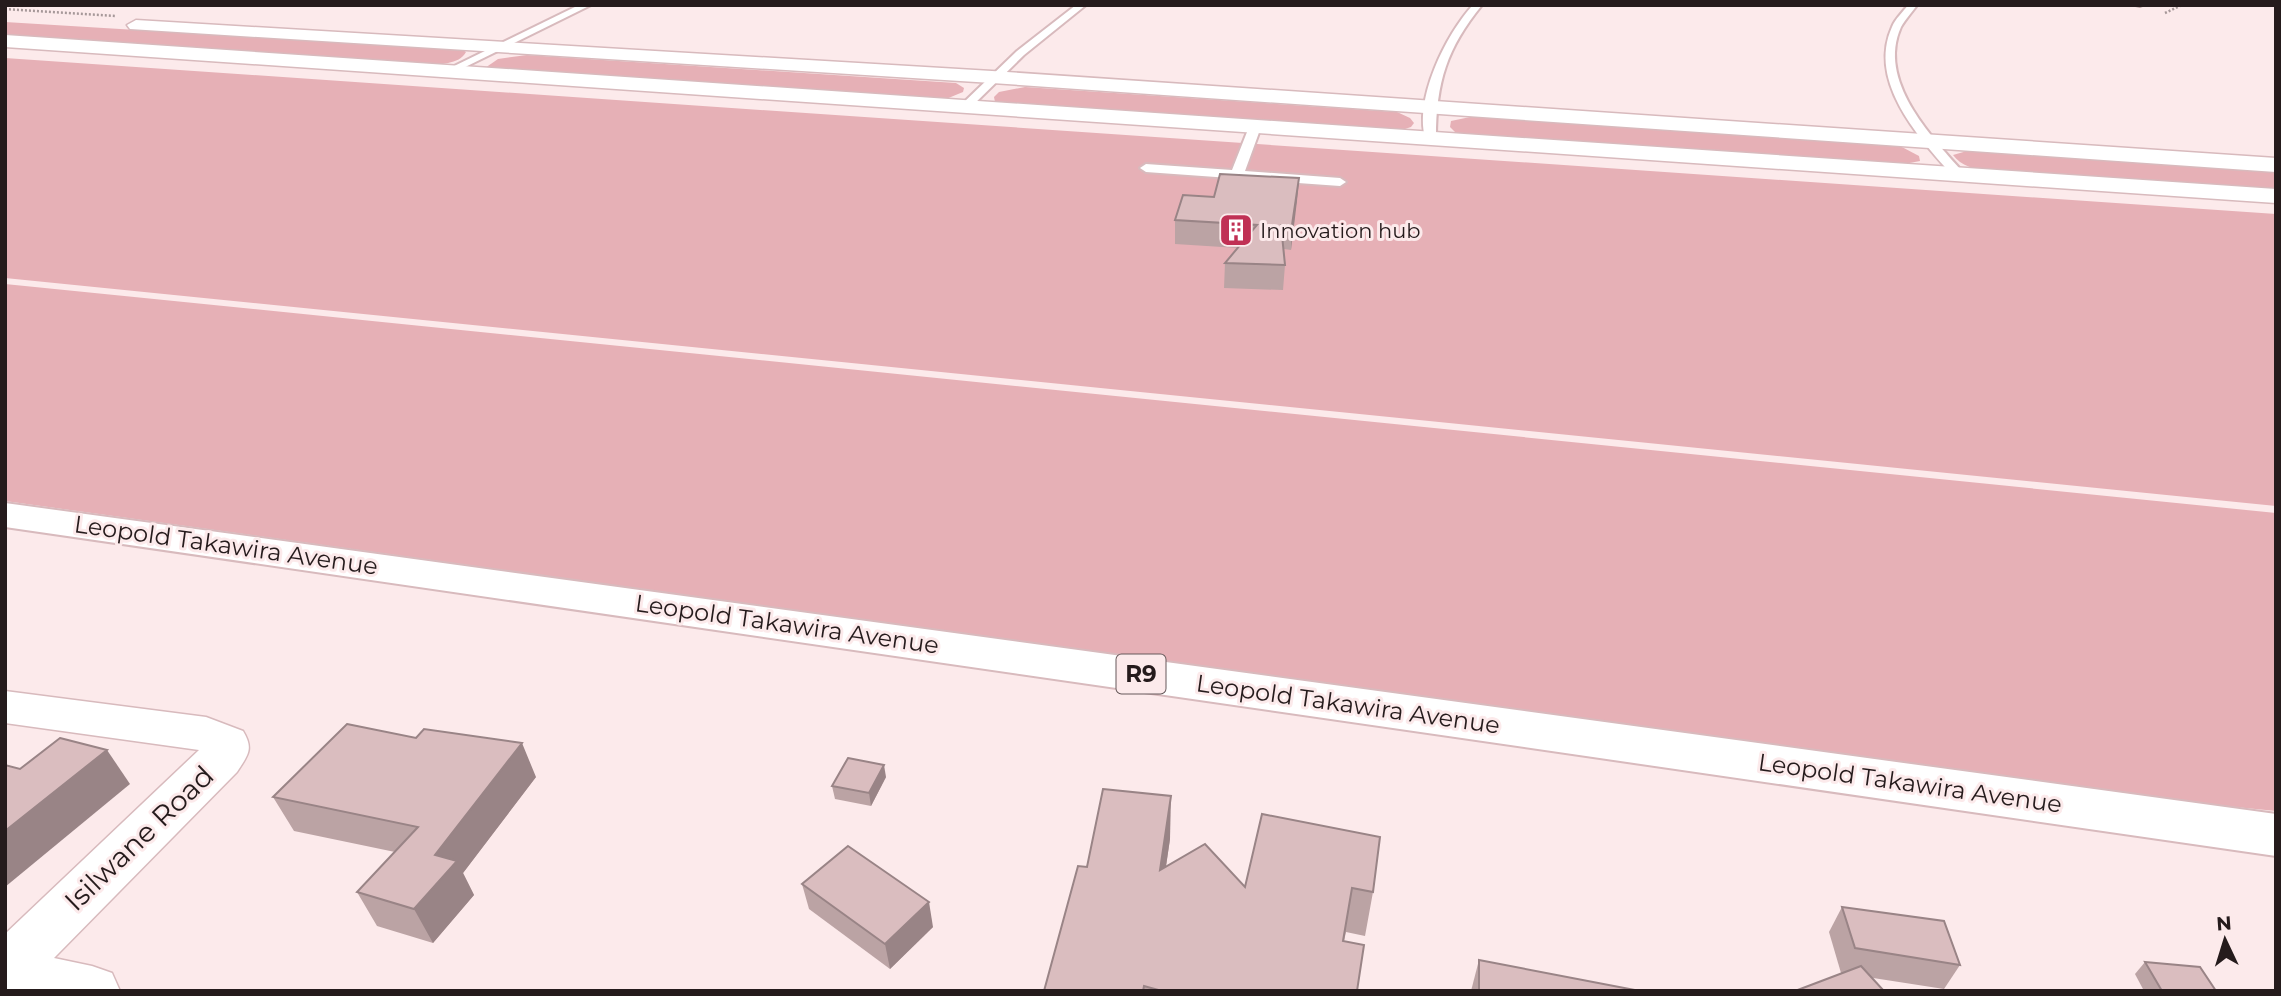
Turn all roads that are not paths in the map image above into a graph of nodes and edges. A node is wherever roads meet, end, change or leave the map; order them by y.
1 (587, 5) edge
2 (1082, 5) edge
3 (1478, 5) edge
4 (1913, 5) edge
5 (115, 23) dead end
6 (5, 41) edge
7 (498, 47) junction
8 (449, 71) junction
9 (992, 77) junction
10 (965, 107) junction
11 (1429, 108) junction
12 (1255, 127) junction
13 (1430, 138) junction
14 (1930, 143) junction
15 (2276, 165) edge
16 (1146, 168) dead end
17 (1958, 174) junction
18 (1237, 175) junction
19 (1339, 182) dead end
20 (2276, 196) edge
21 (5, 515) edge
22 (5, 707) edge
23 (2276, 835) edge
24 (5, 971) edge
25 (92, 991) edge

1 - 7 lane
2 - 9 lane
3 - 11 lane
4 - 14 lane
5 - 7 street
6 - 8 street
7 - 8 lane
7 - 9 street
8 - 10 street
9 - 10 lane
9 - 11 street
10 - 12 street
11 - 13 lane
11 - 14 street
12 - 13 street
12 - 18 lane
13 - 17 street
14 - 15 street
14 - 17 lane
16 - 18 lane
17 - 20 street
18 - 19 lane
21 - 23 highway, Leopold Takawira Avenue / R9
22 - 24 street, Isilwane Road
24 - 25 street

